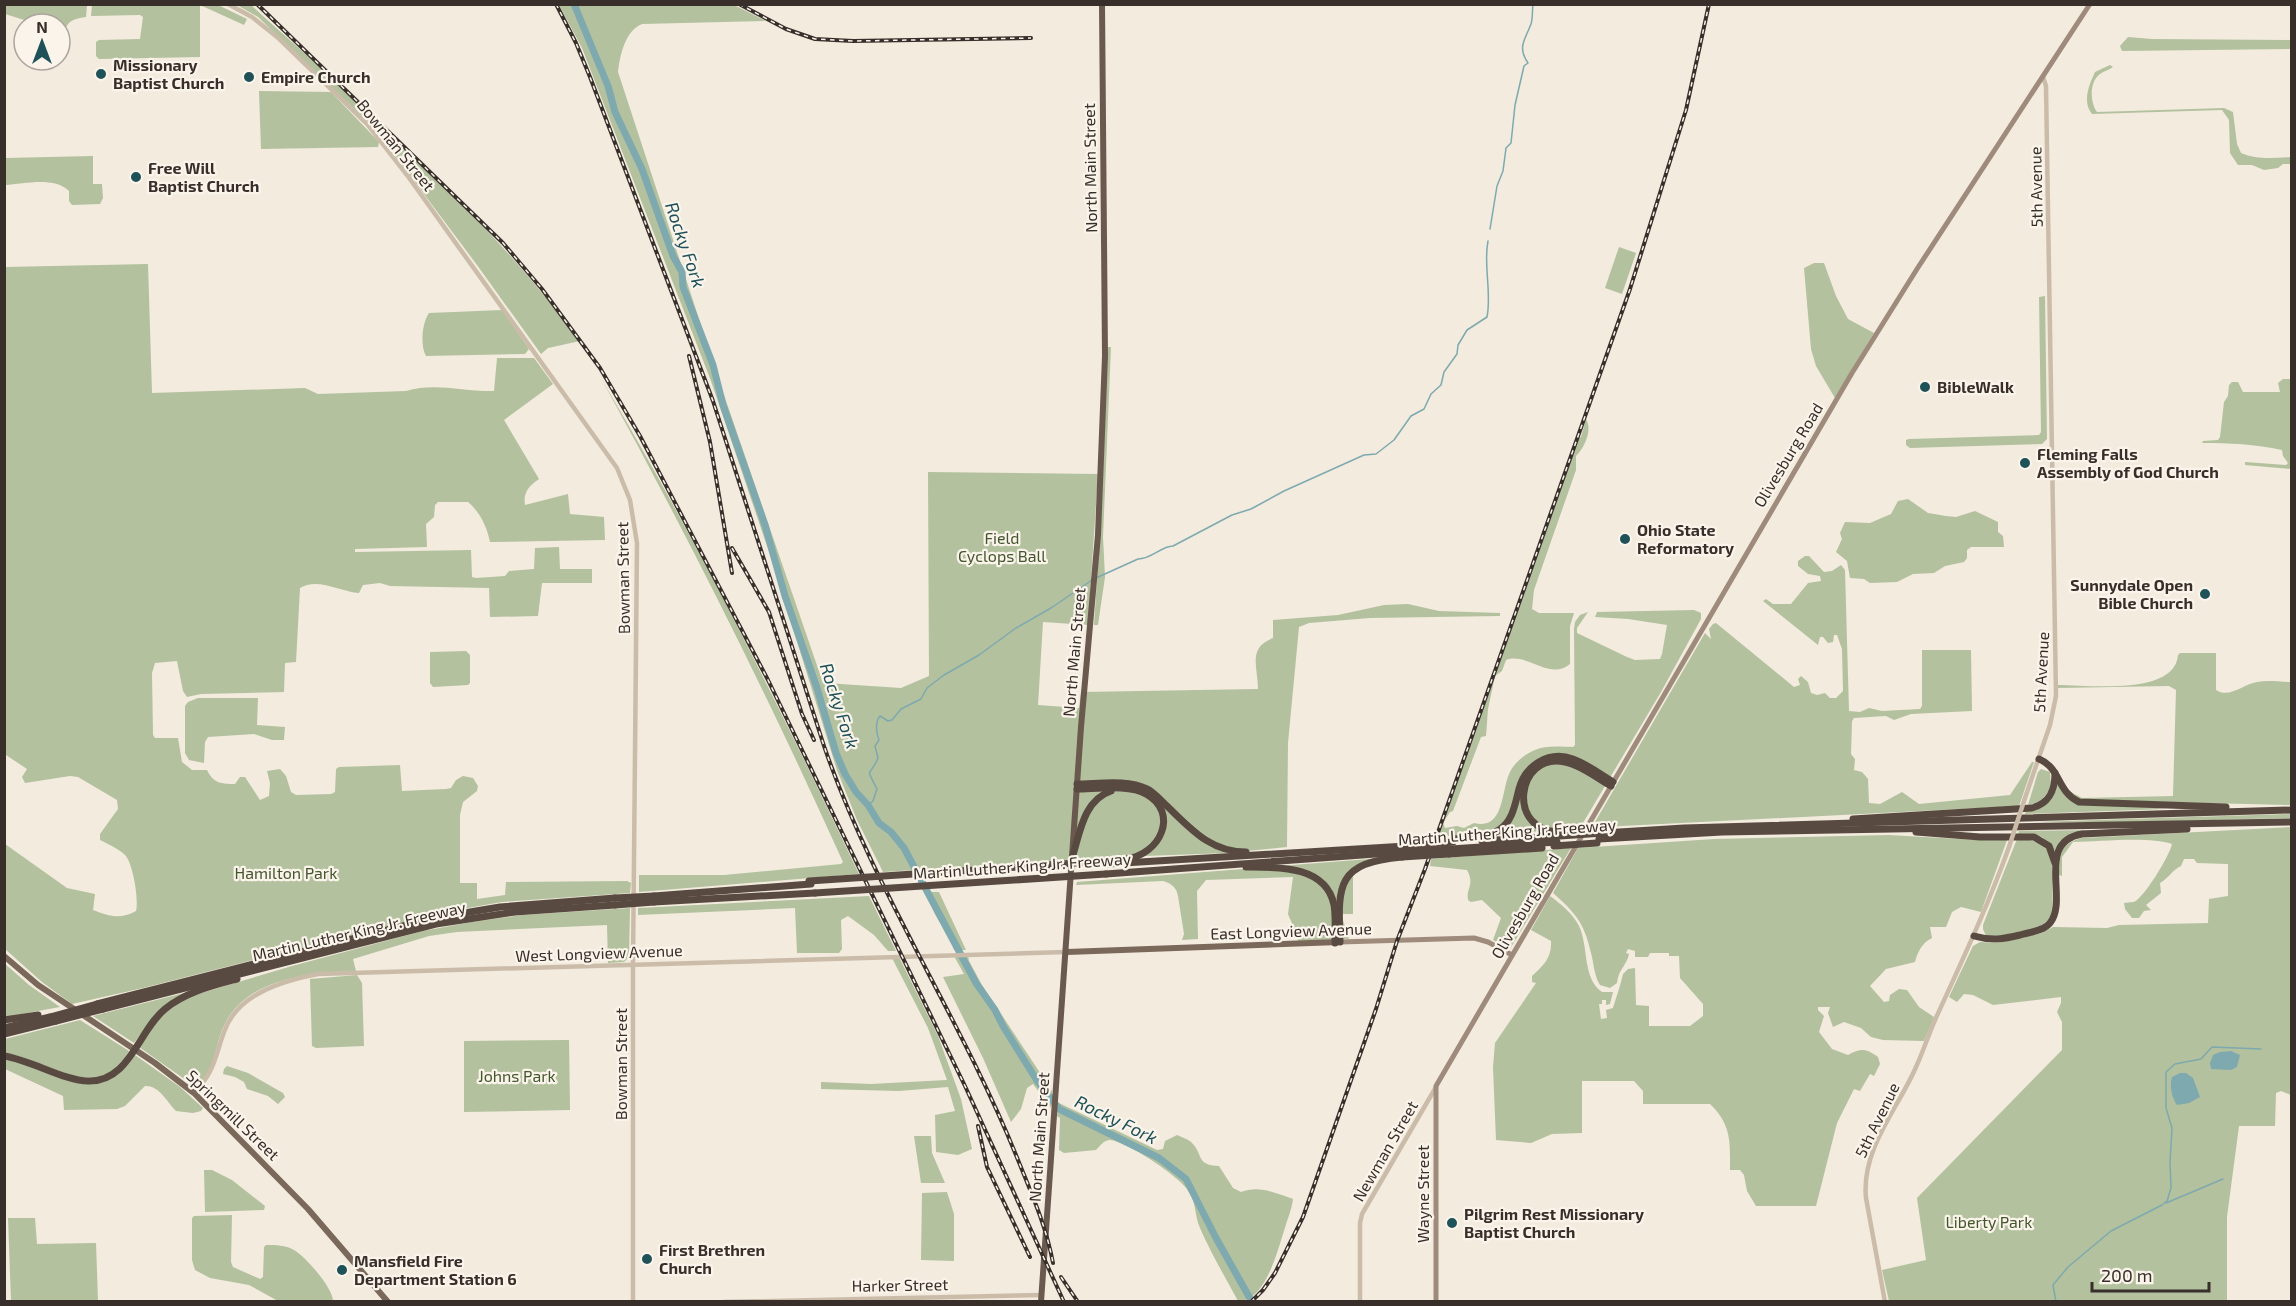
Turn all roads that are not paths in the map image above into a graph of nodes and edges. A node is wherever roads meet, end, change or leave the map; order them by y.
1 (228, 4) edge
2 (1102, 4) edge
3 (2090, 4) edge
4 (2043, 77) junction
5 (2039, 759) junction
6 (2055, 773) junction
7 (1612, 784) junction
8 (1077, 787) junction
9 (1117, 789) junction
10 (2292, 808) edge
11 (2056, 822) junction
12 (2292, 823) edge
13 (1790, 825) junction
14 (1825, 830) junction
15 (1631, 834) junction
16 (1601, 836) junction
17 (1558, 839) junction
18 (1452, 846) junction
19 (1350, 849) junction
20 (1404, 849) junction
21 (1073, 855) junction
22 (1107, 862) junction
23 (2056, 865) junction
24 (1106, 875) junction
25 (654, 899) junction
26 (615, 902) junction
27 (1974, 936) junction
28 (370, 940) junction
29 (1337, 943) junction
30 (1067, 952) junction
31 (1512, 955) junction
32 (4, 956) edge
33 (633, 965) junction
34 (98, 1005) junction
35 (51, 1017) junction
36 (4, 1020) edge
37 (4, 1028) edge
38 (4, 1034) edge
39 (134, 1050) junction
40 (4, 1056) edge
41 (1436, 1086) junction
42 (194, 1093) junction
43 (1042, 1298) edge
44 (388, 1302) edge
45 (633, 1302) edge
46 (723, 1302) edge
47 (1360, 1302) edge
48 (1437, 1302) edge
49 (1885, 1302) edge

1 - 33 street, Bowman Street
2 - 8 highway, North Main Street
3 - 4 main road, Olivesburg Road
4 - 5 street, 5th Avenue
4 - 7 main road, Olivesburg Road
5 - 6 highway
5 - 27 street, 5th Avenue, bridge
6 - 10 highway
6 - 13 highway
7 - 17 highway
7 - 18 highway
7 - 31 main road, Olivesburg Road
8 - 9 highway
8 - 19 highway
8 - 21 highway, North Main Street
9 - 21 highway
9 - 22 highway
10 - 11 highway
11 - 12 highway
11 - 13 highway, Martin Luther King Jr. Freeway
11 - 14 highway, Martin Luther King Jr. Freeway
12 - 23 highway
13 - 15 highway, Martin Luther King Jr. Freeway
14 - 15 highway, Martin Luther King Jr. Freeway
14 - 23 highway
15 - 16 highway, Martin Luther King Jr. Freeway
15 - 16 highway
16 - 17 highway, Martin Luther King Jr. Freeway, bridge
16 - 17 highway, bridge
17 - 18 highway, Martin Luther King Jr. Freeway
17 - 18 highway
18 - 20 highway, Martin Luther King Jr. Freeway, bridge
18 - 20 highway, bridge
19 - 20 highway, Martin Luther King Jr. Freeway
19 - 22 highway, Martin Luther King Jr. Freeway
20 - 24 highway, Martin Luther King Jr. Freeway
20 - 29 highway
21 - 30 highway, North Main Street
22 - 25 highway, Martin Luther King Jr. Freeway, bridge
23 - 27 highway
24 - 25 highway, Martin Luther King Jr. Freeway, bridge
24 - 29 highway
25 - 26 highway, Martin Luther King Jr. Freeway, bridge
26 - 28 highway, Martin Luther King Jr. Freeway
26 - 34 highway, Martin Luther King Jr. Freeway
27 - 49 street, 5th Avenue
28 - 34 highway, Martin Luther King Jr. Freeway
28 - 39 highway
29 - 30 main road, East Longview Avenue
29 - 31 main road, East Longview Avenue
30 - 33 street, West Longview Avenue
30 - 43 highway, North Main Street
31 - 41 main road, Olivesburg Road
32 - 39 main road, Springmill Street
33 - 42 street, West Longview Avenue
33 - 45 street, Bowman Street
34 - 35 highway, Martin Luther King Jr. Freeway, bridge
35 - 36 highway
35 - 37 highway, Martin Luther King Jr. Freeway
35 - 38 highway, Martin Luther King Jr. Freeway
39 - 40 highway
39 - 42 main road, Springmill Street
41 - 47 street, Newman Street
41 - 48 main road, Wayne Street
42 - 44 main road, Springmill Street
43 - 46 street, Harker Street

